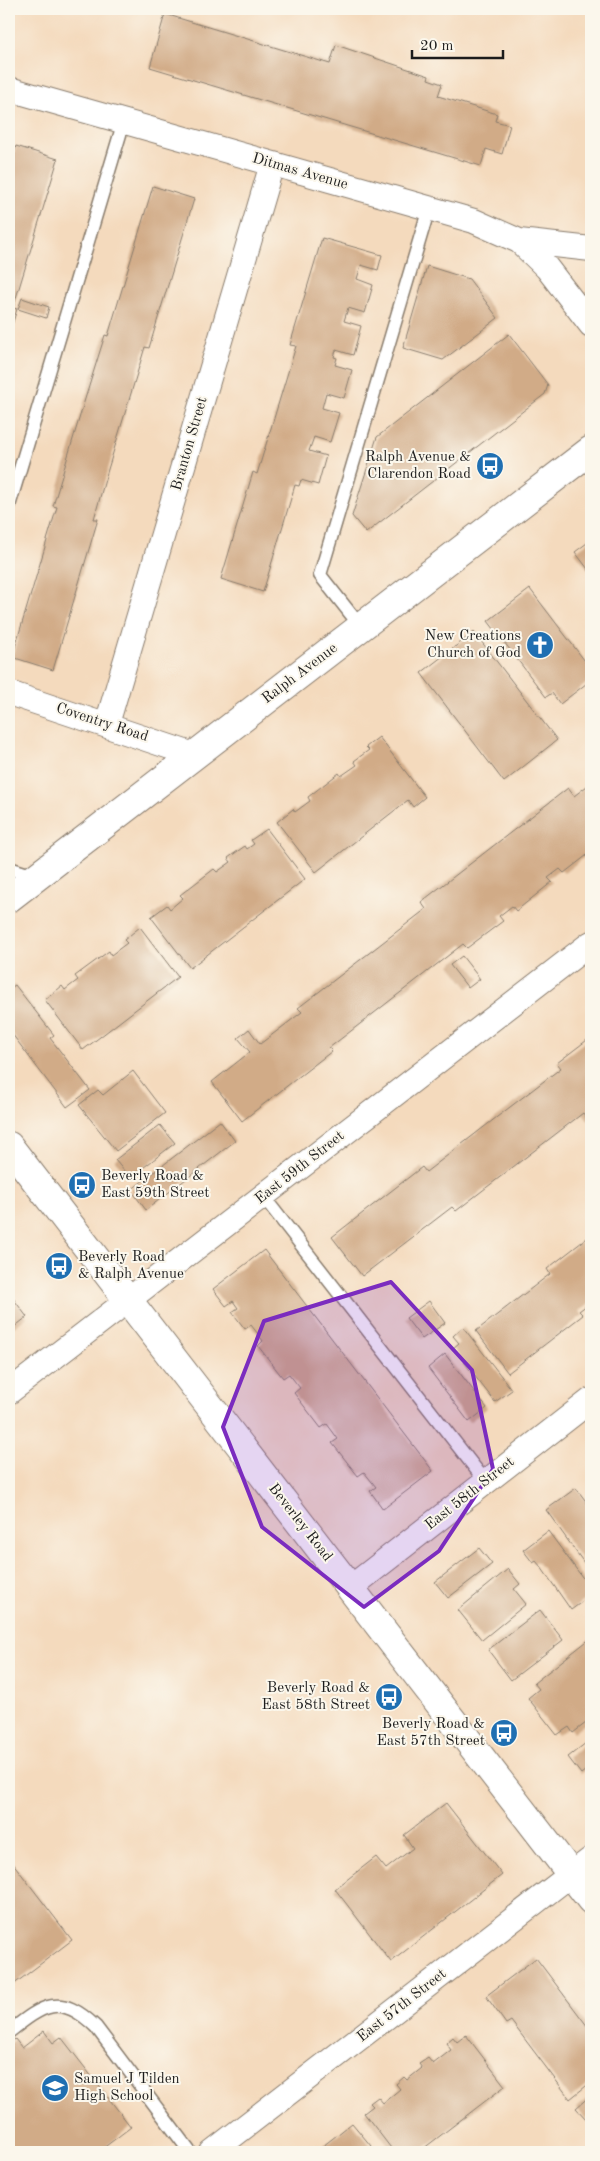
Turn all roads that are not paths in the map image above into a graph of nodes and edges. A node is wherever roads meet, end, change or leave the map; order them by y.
1 (9, 89) edge
2 (124, 121) junction
3 (272, 164) junction
4 (429, 208) junction
5 (519, 241) junction
6 (591, 249) edge
7 (591, 325) edge
8 (591, 450) edge
9 (9, 506) edge
10 (361, 627) junction
11 (9, 693) edge
12 (107, 724) junction
13 (194, 755) junction
14 (9, 868) edge
15 (37, 877) junction
16 (9, 898) edge
17 (591, 943) edge
18 (9, 1146) edge
19 (263, 1196) junction
20 (128, 1300) junction
21 (9, 1392) edge
22 (591, 1400) edge
23 (486, 1482) junction
24 (350, 1588) junction
25 (581, 1867) edge
26 (591, 1900) edge
27 (9, 2032) edge
28 (190, 2152) edge
29 (212, 2152) edge

1 - 2 street, Ditmas Avenue
2 - 3 street, Ditmas Avenue
2 - 9 lane
3 - 4 street, Ditmas Avenue
3 - 12 street, Branton Street
4 - 5 street, Ditmas Avenue
4 - 10 lane
5 - 6 street, Ditmas Avenue
5 - 7 street
8 - 10 street, Ralph Avenue
10 - 13 street, Ralph Avenue
11 - 12 street, Coventry Road
12 - 13 street, Coventry Road
13 - 15 street, Ralph Avenue
14 - 15 lane
15 - 16 street, Ralph Avenue
17 - 19 street, East 59th Street
18 - 20 street, Beverley Road
19 - 20 street, East 59th Street
19 - 23 lane
20 - 21 street, East 59th Street
20 - 24 street, Beverley Road
22 - 23 street, East 58th Street
23 - 24 street, East 58th Street
24 - 25 street, Beverley Road
25 - 26 street, Beverley Road
25 - 29 street, East 57th Street
27 - 28 lane

